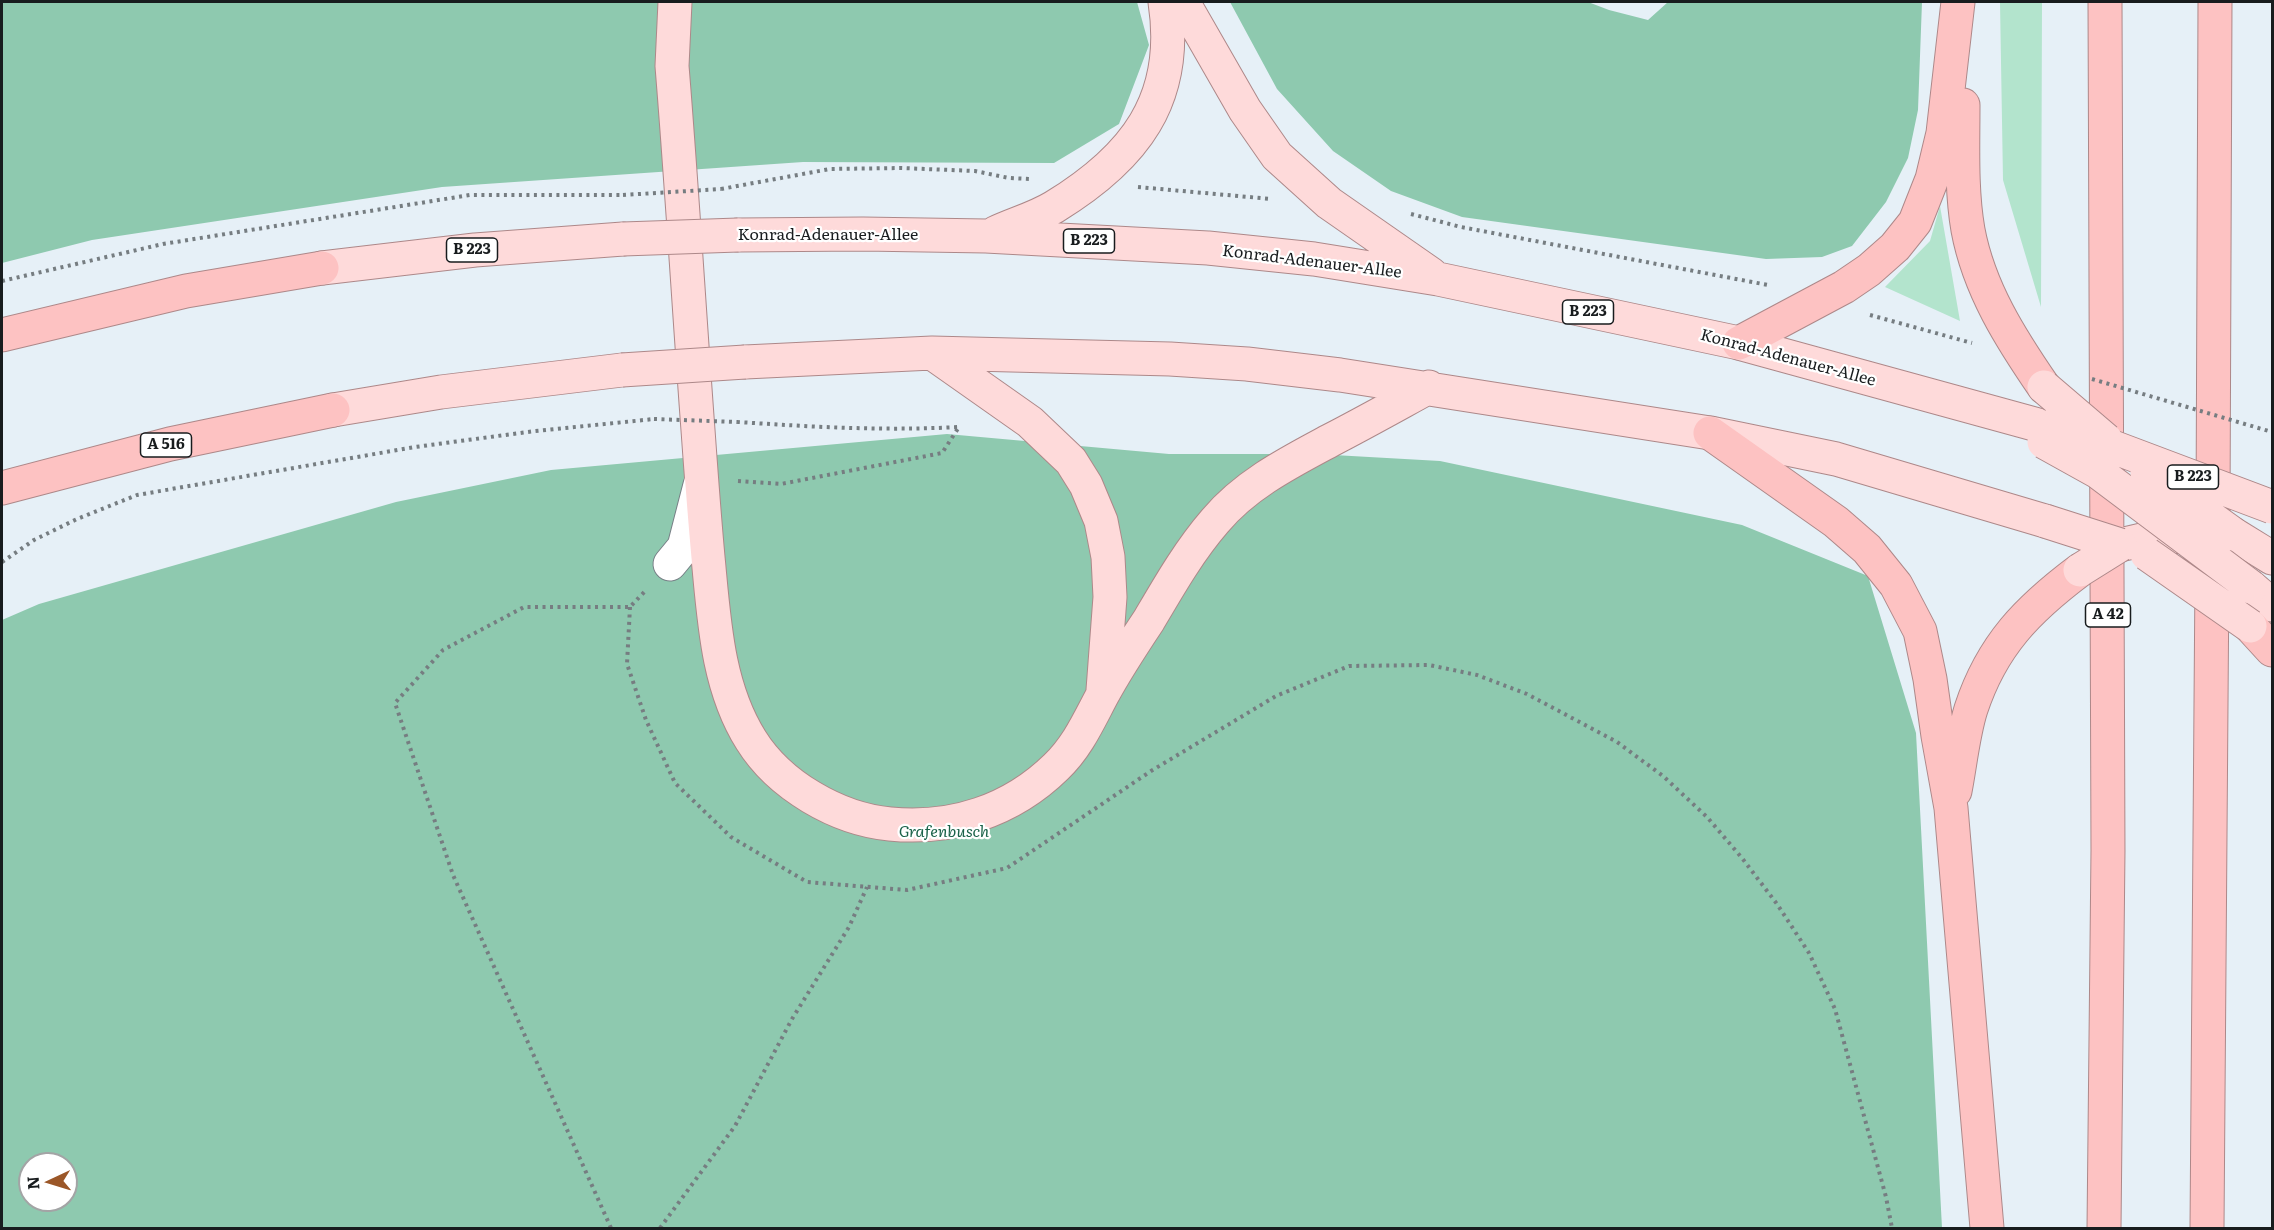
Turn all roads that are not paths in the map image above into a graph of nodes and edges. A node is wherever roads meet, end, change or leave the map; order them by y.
1 (675, 2) edge
2 (1165, 2) edge
3 (1183, 2) edge
4 (1958, 2) edge
5 (1963, 2) edge
6 (2105, 2) edge
7 (2215, 2) edge
8 (986, 236) junction
9 (322, 268) joint
10 (1438, 279) junction
11 (2, 335) edge
12 (1739, 343) junction
13 (932, 353) junction
14 (1429, 387) junction
15 (2044, 387) joint
16 (333, 410) joint
17 (1710, 433) junction
18 (2044, 434) junction
19 (2114, 447) junction
20 (701, 479) junction
21 (2, 488) edge
22 (2272, 507) edge
23 (2233, 534) junction
24 (2272, 534) edge
25 (2185, 536) junction
26 (2134, 549) junction
27 (2272, 558) edge
28 (670, 564) road end
29 (2080, 570) joint
30 (2262, 603) edge
31 (2272, 650) edge
32 (1102, 695) junction
33 (1952, 808) junction
34 (1987, 1228) edge
35 (2104, 1228) edge
36 (2207, 1228) edge

1 - 20 main road
2 - 8 main road
3 - 10 main road
4 - 12 highway
5 - 15 highway
6 - 35 highway, A 42
7 - 36 highway
8 - 9 main road, Konrad-Adenauer-Allee / B 223, bridge
8 - 10 main road, Konrad-Adenauer-Allee / B 223
9 - 11 highway
10 - 12 main road, Konrad-Adenauer-Allee / B 223
12 - 18 main road, Konrad-Adenauer-Allee / B 223
13 - 14 main road
13 - 16 main road, bridge
13 - 32 main road
14 - 17 main road
14 - 32 main road
15 - 19 main road, bridge
16 - 21 highway, A 516
17 - 26 main road, bridge
17 - 33 highway
18 - 19 main road, Konrad-Adenauer-Allee / B 223, bridge
18 - 25 main road, bridge
19 - 22 main road, Konrad-Adenauer-Allee / B 223, bridge
19 - 23 main road, bridge
20 - 28 lane
20 - 32 main road
23 - 24 main road
23 - 25 main road
23 - 27 main road
25 - 26 main road
25 - 30 main road, bridge
26 - 29 main road, bridge
26 - 30 main road, bridge
29 - 33 highway
30 - 31 highway
33 - 34 highway

